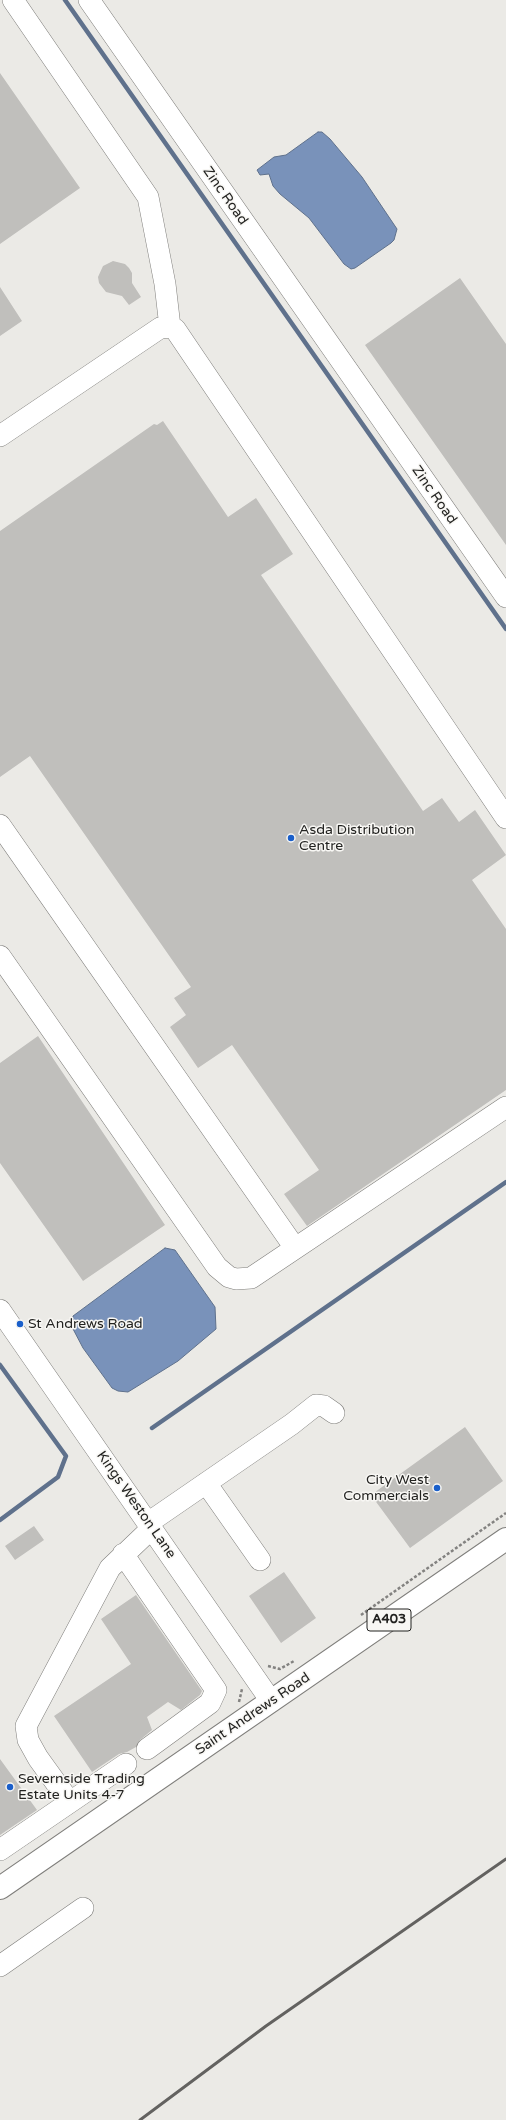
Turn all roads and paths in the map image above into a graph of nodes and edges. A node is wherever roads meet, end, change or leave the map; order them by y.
1 (13, 0) edge
2 (89, 0) edge
3 (170, 327) junction
4 (362, 392) junction
5 (0, 436) edge
6 (506, 580) edge
7 (506, 597) edge
8 (506, 818) edge
9 (0, 825) edge
10 (0, 956) edge
11 (506, 1107) edge
12 (295, 1248) junction
13 (0, 1310) edge
14 (334, 1413) dead end
15 (206, 1483) junction
16 (506, 1513) edge
17 (150, 1526) junction
18 (506, 1539) edge
19 (123, 1554) junction
20 (260, 1560) dead end
21 (356, 1618) dead end
22 (299, 1659) dead end
23 (254, 1676) junction
24 (271, 1701) junction
25 (234, 1704) dead end
26 (147, 1749) dead end
27 (126, 1764) dead end
28 (69, 1801) junction
29 (0, 1850) edge
30 (0, 1888) edge
31 (83, 1908) dead end
32 (0, 1966) edge

1 - 3 street
2 - 4 street, Zinc Road
3 - 5 street
3 - 8 street
4 - 6 street, Zinc Road
4 - 7 street, Zinc Road
9 - 12 street
10 - 12 street
11 - 12 street
13 - 17 street, Kings Weston Lane
14 - 15 street
15 - 17 street
15 - 20 street
16 - 21 path
17 - 19 street
17 - 23 street, Kings Weston Lane
18 - 24 highway, Saint Andrews Road / A403
19 - 26 street
19 - 28 street
22 - 23 path
23 - 24 street, Kings Weston Lane
23 - 25 path
24 - 30 highway, Saint Andrews Road / A403
27 - 28 street
28 - 29 street
31 - 32 street

